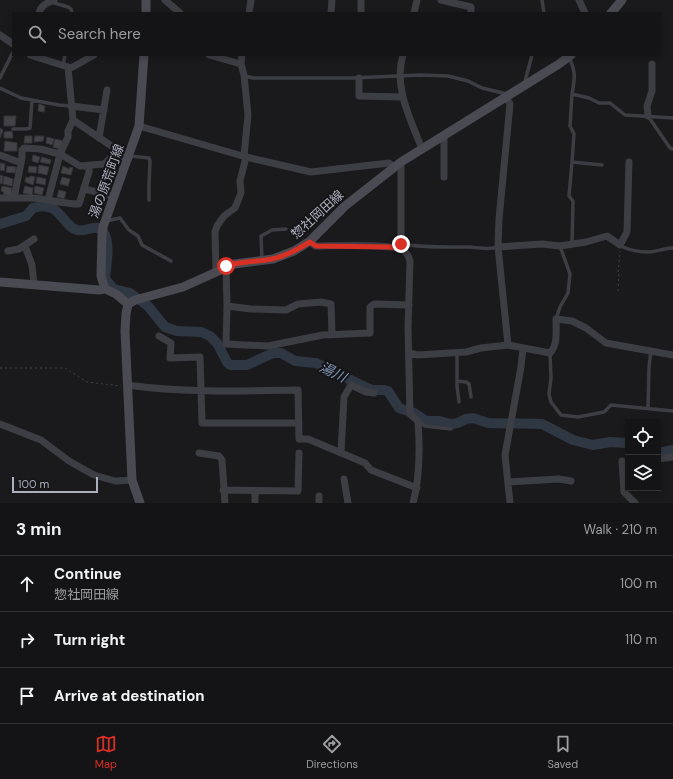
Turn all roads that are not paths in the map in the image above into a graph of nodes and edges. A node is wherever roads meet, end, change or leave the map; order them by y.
1 (146, 0) edge
2 (166, 0) edge
3 (251, 0) edge
4 (332, 0) edge
5 (361, 0) edge
6 (417, 0) edge
7 (441, 0) edge
8 (542, 0) edge
9 (579, 0) edge
10 (622, 0) edge
11 (53, 1) edge
12 (40, 12) edge
13 (72, 12) edge
14 (146, 12) edge
15 (179, 12) edge
16 (249, 12) edge
17 (331, 12) edge
18 (361, 12) edge
19 (414, 12) edge
20 (471, 12) edge
21 (544, 12) edge
22 (585, 12) edge
23 (612, 12) edge
24 (0, 35) edge
25 (12, 43) edge
26 (12, 54) edge
27 (38, 56) edge
28 (65, 56) edge
29 (92, 56) edge
30 (144, 56) edge
31 (213, 56) edge
32 (242, 56) edge
33 (403, 56) edge
34 (532, 56) edge
35 (570, 56) edge
36 (241, 64) junction
37 (652, 64) dead end
38 (65, 66) junction
39 (244, 75) junction
40 (400, 75) junction
41 (0, 78) edge
42 (359, 78) junction
43 (524, 86) junction
44 (0, 88) edge
45 (107, 90) dead end
46 (572, 94) junction
47 (508, 96) junction
48 (402, 97) junction
49 (32, 100) junction
50 (71, 106) junction
51 (104, 110) junction
52 (648, 116) junction
53 (673, 118) edge
54 (73, 120) junction
55 (139, 126) junction
56 (13, 129) dead end
57 (444, 135) junction
58 (99, 138) junction
59 (422, 149) junction
60 (673, 149) edge
61 (116, 153) junction
62 (60, 154) junction
63 (0, 155) edge
64 (129, 157) junction
65 (245, 157) junction
66 (572, 162) junction
67 (629, 162) dead end
68 (21, 163) junction
69 (398, 165) junction
70 (602, 165) dead end
71 (89, 166) junction
72 (444, 176) dead end
73 (84, 189) junction
74 (115, 196) junction
75 (0, 198) edge
76 (14, 198) junction
77 (48, 200) junction
78 (149, 200) dead end
79 (106, 221) junction
80 (286, 229) dead end
81 (34, 239) dead end
82 (310, 242) junction
83 (572, 245) junction
84 (620, 245) junction
85 (25, 246) junction
86 (560, 246) junction
87 (400, 247) junction
88 (498, 247) junction
89 (673, 248) edge
90 (8, 251) dead end
91 (262, 260) junction
92 (171, 261) dead end
93 (226, 266) junction
94 (216, 271) junction
95 (0, 282) edge
96 (34, 286) junction
97 (105, 289) junction
98 (128, 304) junction
99 (409, 305) junction
100 (227, 306) junction
101 (556, 319) junction
102 (332, 334) junction
103 (159, 336) dead end
104 (508, 345) junction
105 (523, 348) junction
106 (651, 350) junction
107 (409, 353) junction
108 (457, 353) junction
109 (550, 353) junction
110 (673, 355) edge
111 (457, 381) junction
112 (127, 386) junction
113 (202, 391) junction
114 (374, 393) dead end
115 (470, 397) dead end
116 (459, 402) dead end
117 (648, 408) junction
118 (673, 411) edge
119 (418, 421) junction
120 (299, 423) junction
121 (0, 424) edge
122 (451, 429) dead end
123 (299, 453) dead end
124 (342, 453) junction
125 (200, 454) dead end
126 (673, 457) edge
127 (661, 459) edge
128 (622, 461) dead end
129 (344, 479) dead end
130 (132, 480) junction
131 (572, 481) dead end
132 (508, 482) junction
133 (417, 488) junction
134 (223, 490) junction
135 (255, 491) junction
136 (140, 503) edge
137 (225, 503) edge
138 (255, 503) edge
139 (348, 503) edge
140 (413, 503) edge
141 (510, 503) edge
142 (635, 503) edge

1 - 14 main road
2 - 15 street
3 - 16 street
4 - 17 street
5 - 18 street
6 - 19 street
7 - 20 street
8 - 21 lane
9 - 22 street
10 - 23 main road
11 - 12 street
11 - 13 lane
24 - 25 street
26 - 41 lane
27 - 38 street
28 - 38 lane
29 - 38 street
30 - 55 main road, 湯の原荒町線
31 - 36 street
32 - 36 street
33 - 40 street
34 - 43 lane
35 - 43 main road, 惣社岡田線
35 - 46 lane
36 - 39 street
37 - 52 street
38 - 50 street
39 - 42 lane
39 - 65 street
40 - 42 lane
40 - 47 lane
40 - 48 street
42 - 48 street
43 - 47 main road, 惣社岡田線
44 - 49 lane
45 - 51 street
46 - 52 lane
46 - 66 lane
47 - 57 main road, 惣社岡田線
47 - 88 street
48 - 59 street
49 - 50 lane
49 - 56 lane
50 - 51 street
50 - 54 street
51 - 58 street
52 - 53 lane
52 - 60 lane
54 - 58 street
54 - 62 street
55 - 64 main road, 湯の原荒町線
55 - 65 street
57 - 59 main road, 惣社岡田線
57 - 72 street
58 - 61 street
59 - 69 main road, 惣社岡田線
61 - 64 street
61 - 71 street
62 - 68 street
62 - 71 street
62 - 77 street
63 - 68 street
64 - 74 main road, 湯の原荒町線
64 - 78 lane
65 - 69 street
65 - 94 street
66 - 70 lane
66 - 83 lane
67 - 84 street
68 - 76 street
69 - 82 main road, 惣社岡田線
69 - 87 street
71 - 73 street
73 - 74 street
73 - 77 street
74 - 79 main road, 湯の原荒町線
75 - 76 street
76 - 77 street
79 - 92 lane
79 - 97 main road, 湯の原荒町線
80 - 91 lane
81 - 85 street
82 - 87 street
82 - 91 main road, 惣社岡田線
83 - 84 street
83 - 86 street
84 - 89 lane
85 - 90 street
85 - 96 street
86 - 88 street
86 - 101 lane
87 - 88 lane
87 - 99 street
88 - 104 street
91 - 93 main road, 惣社岡田線
93 - 94 main road, 惣社岡田線
93 - 100 street
94 - 98 main road, 惣社岡田線
95 - 96 main road
96 - 97 main road
97 - 98 main road
98 - 112 main road
99 - 102 street
99 - 107 street
100 - 102 street
100 - 102 street
101 - 106 street
101 - 109 street
103 - 113 street
104 - 105 street
104 - 108 street
105 - 109 street
105 - 132 street
106 - 110 street
106 - 117 lane
107 - 108 street
107 - 119 street
108 - 111 lane
109 - 117 lane
111 - 115 lane
111 - 116 lane
112 - 113 street
112 - 130 main road
113 - 120 street
113 - 120 street
114 - 124 street
117 - 118 lane
119 - 122 lane
119 - 133 street
120 - 124 street
121 - 130 street
123 - 135 street
124 - 133 street
125 - 134 street
126 - 127 street
128 - 142 street
129 - 139 street
130 - 136 main road
131 - 132 street
132 - 141 street
133 - 140 street
134 - 135 street
134 - 137 street
135 - 138 street

